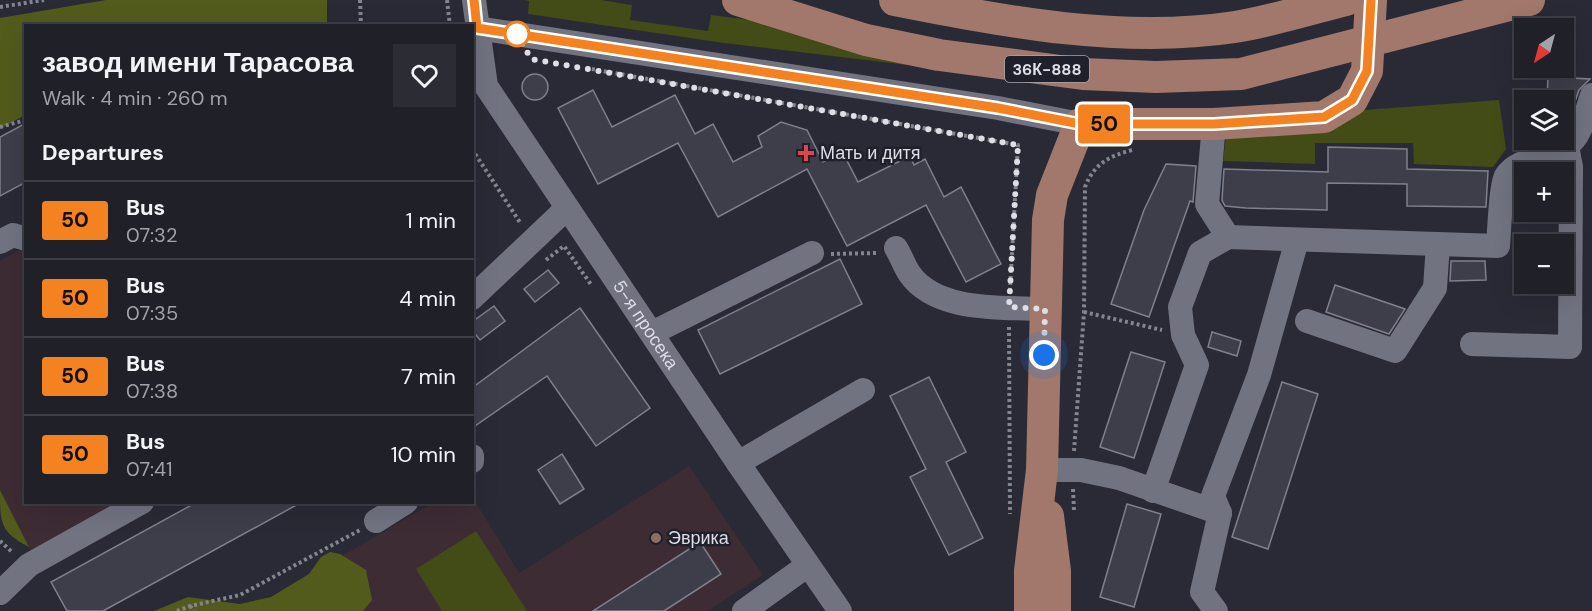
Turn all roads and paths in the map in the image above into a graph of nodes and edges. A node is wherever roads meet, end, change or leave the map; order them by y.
1 (44, 0) edge
2 (360, 0) edge
3 (447, 0) edge
4 (474, 0) edge
5 (738, 0) edge
6 (895, 0) edge
7 (1346, 0) edge
8 (1371, 0) edge
9 (1529, 0) edge
10 (0, 7) edge
11 (361, 24) edge
12 (450, 24) edge
13 (477, 28) junction
14 (577, 67) dead end
15 (1592, 95) edge
16 (24, 121) edge
17 (1080, 124) junction
18 (1214, 124) junction
19 (0, 127) edge
20 (1574, 138) edge
21 (1134, 150) dead end
22 (1559, 150) edge
23 (1568, 150) edge
24 (474, 152) edge
25 (566, 209) junction
26 (1228, 237) junction
27 (24, 238) edge
28 (533, 240) junction
29 (1297, 240) junction
30 (0, 242) edge
31 (1438, 244) junction
32 (897, 248) joint
33 (812, 253) joint
34 (597, 294) dead end
35 (474, 296) edge
36 (1009, 307) junction
37 (1045, 309) junction
38 (1084, 312) junction
39 (1307, 321) dead end
40 (1169, 332) dead end
41 (652, 333) junction
42 (1472, 344) dead end
43 (863, 390) dead end
44 (738, 464) junction
45 (1042, 470) junction
46 (1073, 471) junction
47 (1153, 491) junction
48 (138, 504) edge
49 (403, 504) edge
50 (1220, 513) junction
51 (1010, 518) dead end
52 (1074, 518) dead end
53 (376, 521) joint
54 (808, 566) junction
55 (5, 598) edge
56 (190, 606) junction
57 (177, 611) edge
58 (194, 611) edge
59 (744, 611) edge
60 (840, 611) edge
61 (1030, 611) edge
62 (1055, 611) edge
63 (1216, 611) edge

1 - 10 path
2 - 11 path
3 - 12 path
4 - 13 street, 5-я просека
5 - 9 main road, 36К-888
6 - 7 main road, 36К-888
8 - 18 main road
13 - 17 street
13 - 25 street, 5-я просека
14 - 36 path
15 - 20 street
16 - 19 path
17 - 18 main road
17 - 37 main road
18 - 26 street
21 - 38 path
22 - 31 street
23 - 42 street
24 - 28 path
25 - 28 street
25 - 41 street, 5-я просека
26 - 29 street
26 - 47 street
27 - 30 street
28 - 34 path
28 - 35 street
29 - 31 street
29 - 50 street
31 - 39 street
32 - 33 path
32 - 36 street
33 - 41 street
36 - 37 street
36 - 51 path
37 - 45 main road
38 - 40 path
38 - 46 path
41 - 44 street, 5-я просека
43 - 44 street
44 - 54 street, 5-я просека
45 - 46 street
45 - 61 main road
45 - 62 main road
46 - 47 street
46 - 52 path
47 - 50 street
48 - 55 street
49 - 53 street
50 - 63 street
53 - 56 path
54 - 59 street
54 - 60 street, 5-я просека
56 - 57 path
56 - 58 path

